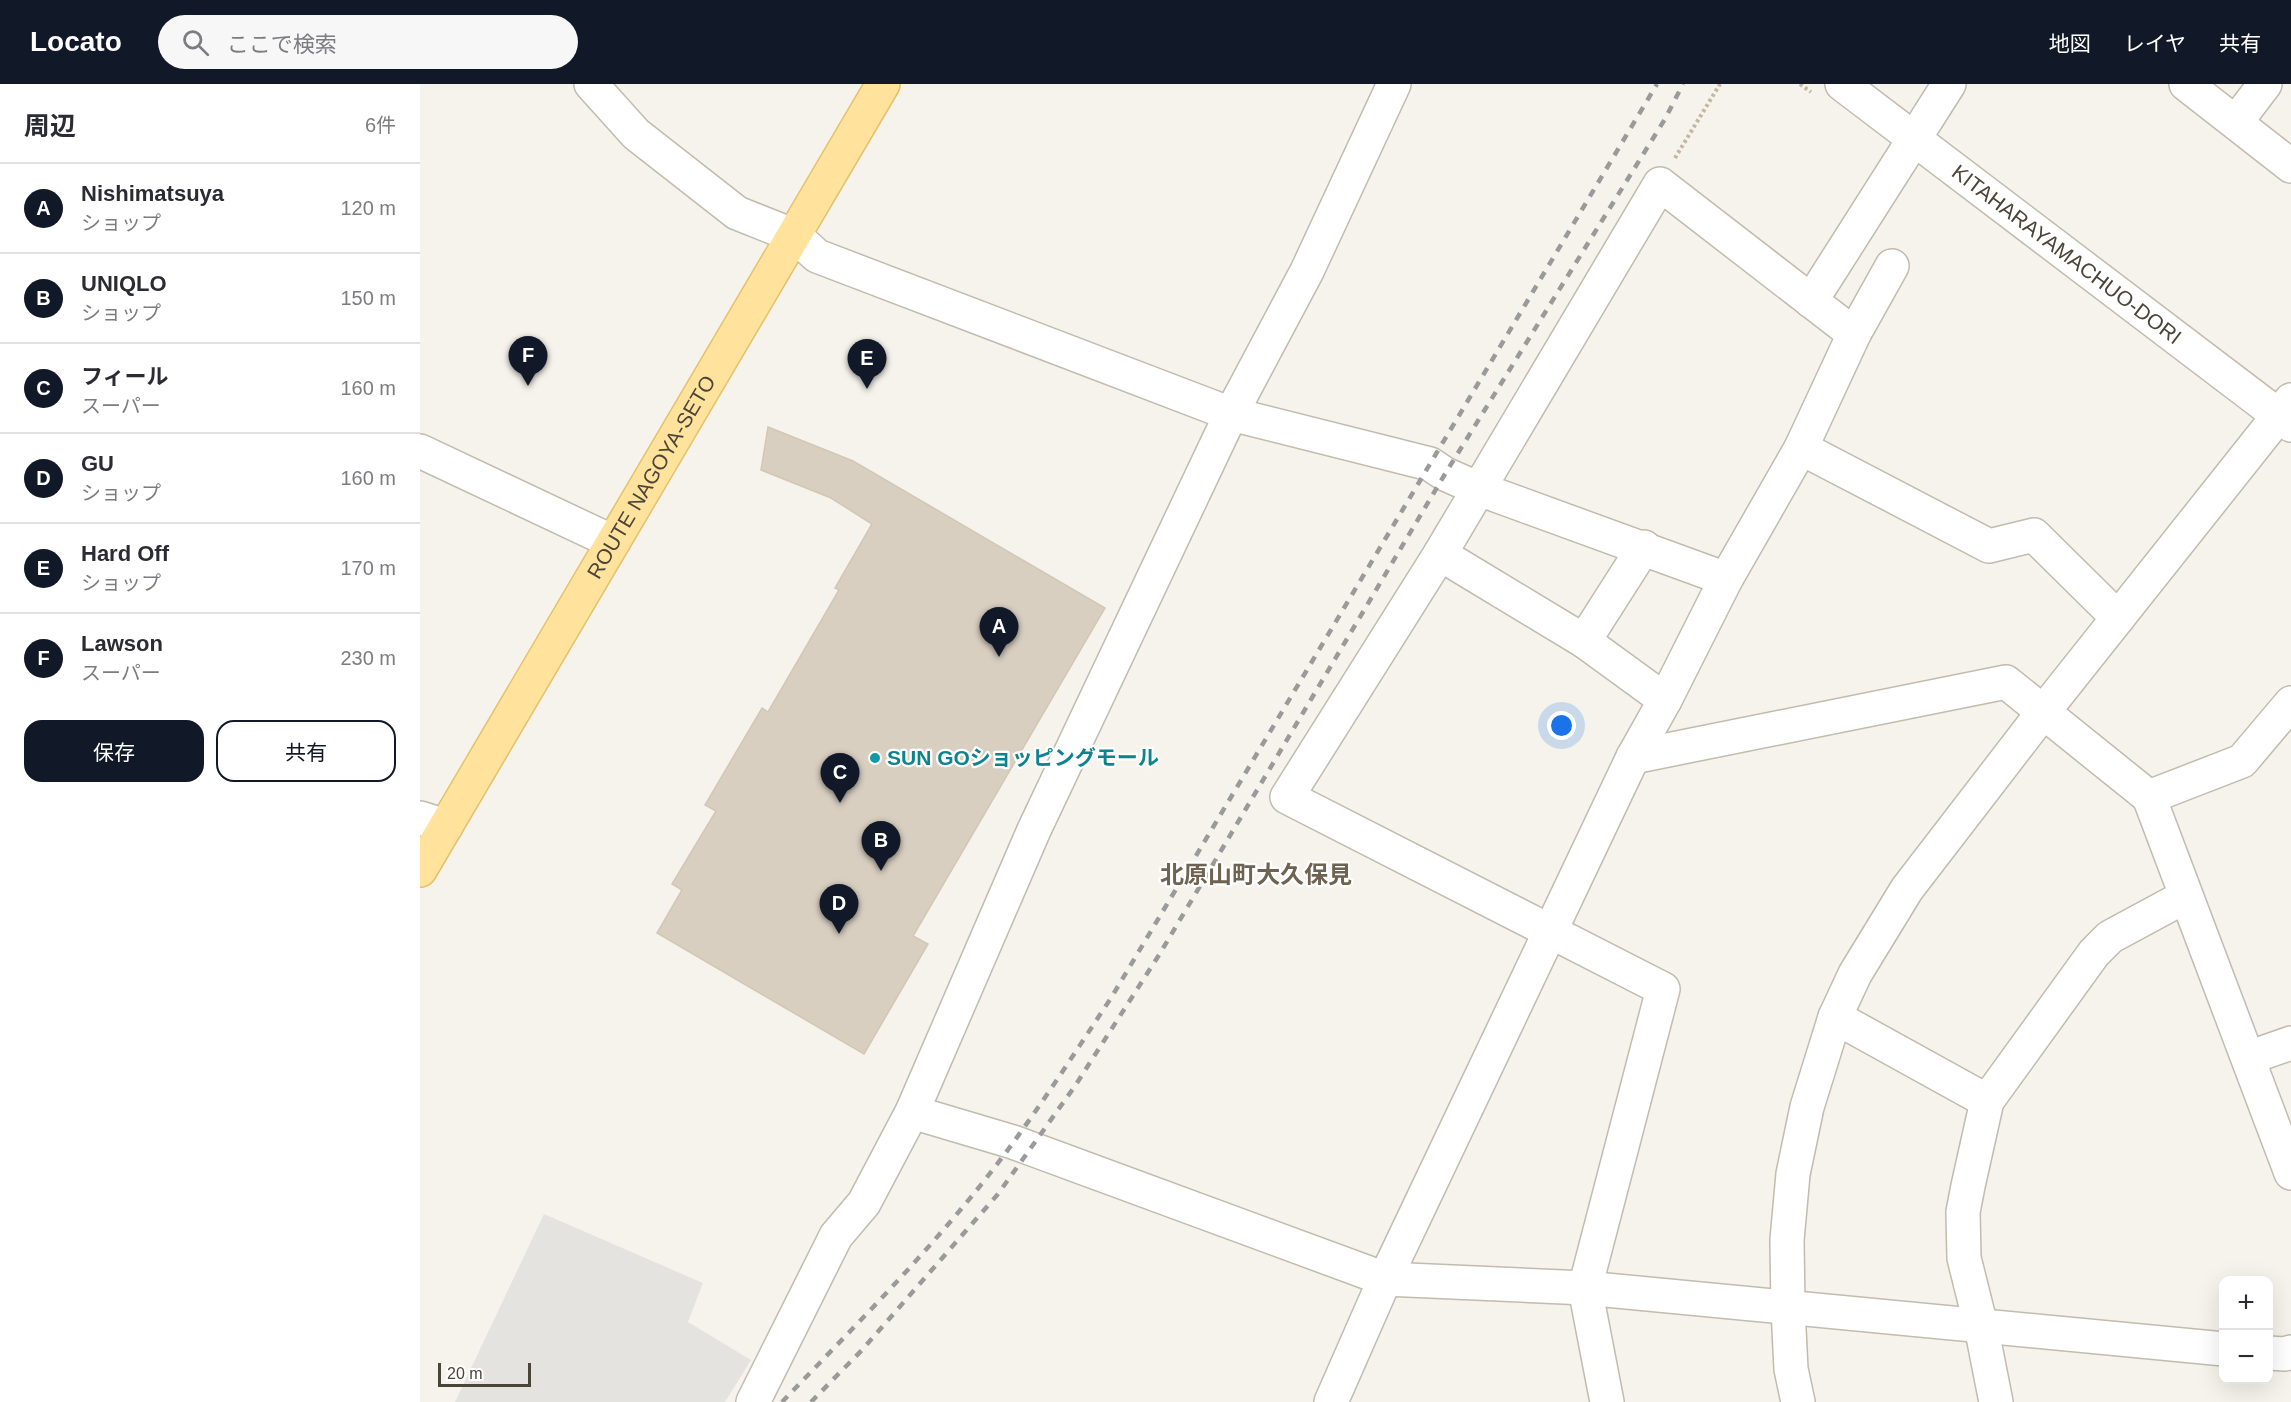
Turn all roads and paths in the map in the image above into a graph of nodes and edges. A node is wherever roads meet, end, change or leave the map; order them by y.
1 (591, 84) edge
2 (883, 84) edge
3 (1394, 84) edge
4 (1720, 84) edge
5 (1842, 84) edge
6 (1949, 84) edge
7 (2186, 84) edge
8 (2265, 84) edge
9 (2236, 122) junction
10 (1914, 137) junction
11 (2291, 166) edge
12 (1660, 184) junction
13 (795, 236) junction
14 (1892, 266) dead end
15 (1811, 301) junction
16 (1854, 334) junction
17 (1231, 414) junction
18 (2287, 414) edge
19 (1801, 448) junction
20 (420, 451) edge
21 (1479, 489) junction
22 (613, 542) junction
23 (1644, 547) junction
24 (1440, 554) junction
25 (1726, 579) junction
26 (2118, 618) junction
27 (1584, 641) junction
28 (1665, 700) junction
29 (2291, 703) edge
30 (2044, 711) junction
31 (1633, 757) junction
32 (2149, 797) junction
33 (433, 822) edge
34 (420, 870) edge
35 (2186, 896) junction
36 (1550, 930) junction
37 (1835, 1017) junction
38 (2291, 1043) edge
39 (2248, 1058) junction
40 (1988, 1101) junction
41 (912, 1112) junction
42 (2291, 1173) edge
43 (1385, 1279) junction
44 (1585, 1288) junction
45 (1788, 1309) junction
46 (1981, 1326) junction
47 (2219, 1349) edge
48 (2291, 1352) edge
49 (2273, 1353) edge
50 (753, 1402) edge
51 (1331, 1402) edge
52 (1607, 1402) edge
53 (1798, 1402) edge
54 (1996, 1402) edge

1 - 13 street
2 - 13 main road, ROUTE NAGOYA-SETO
3 - 17 street
4 - 12 path
5 - 10 street, KITAHARAYAMACHUO-DORI
6 - 10 street
7 - 9 street
8 - 9 street
9 - 11 street
10 - 15 street
10 - 18 street, KITAHARAYAMACHUO-DORI
12 - 15 street
12 - 21 street
13 - 17 street
13 - 22 main road, ROUTE NAGOYA-SETO
14 - 16 street
15 - 16 street
16 - 19 street
17 - 21 street
17 - 41 street
18 - 26 street
19 - 25 street
19 - 26 street
20 - 22 street
21 - 23 street
21 - 24 street
22 - 33 main road, ROUTE NAGOYA-SETO
23 - 25 street
23 - 27 street
24 - 27 street
24 - 36 street
25 - 28 street
26 - 30 street
27 - 28 street
28 - 31 street
29 - 32 street
30 - 31 street
30 - 32 street
30 - 37 street
31 - 36 street
32 - 35 street
33 - 34 main road, ROUTE NAGOYA-SETO
35 - 39 street
35 - 40 street
36 - 43 street
36 - 44 street
37 - 40 street
37 - 45 street
38 - 39 street
39 - 42 street
40 - 46 street
41 - 43 street
41 - 50 street
43 - 44 street
43 - 51 street
44 - 45 street
44 - 52 street
45 - 46 street
45 - 53 street
46 - 47 street
46 - 54 street
48 - 49 street

